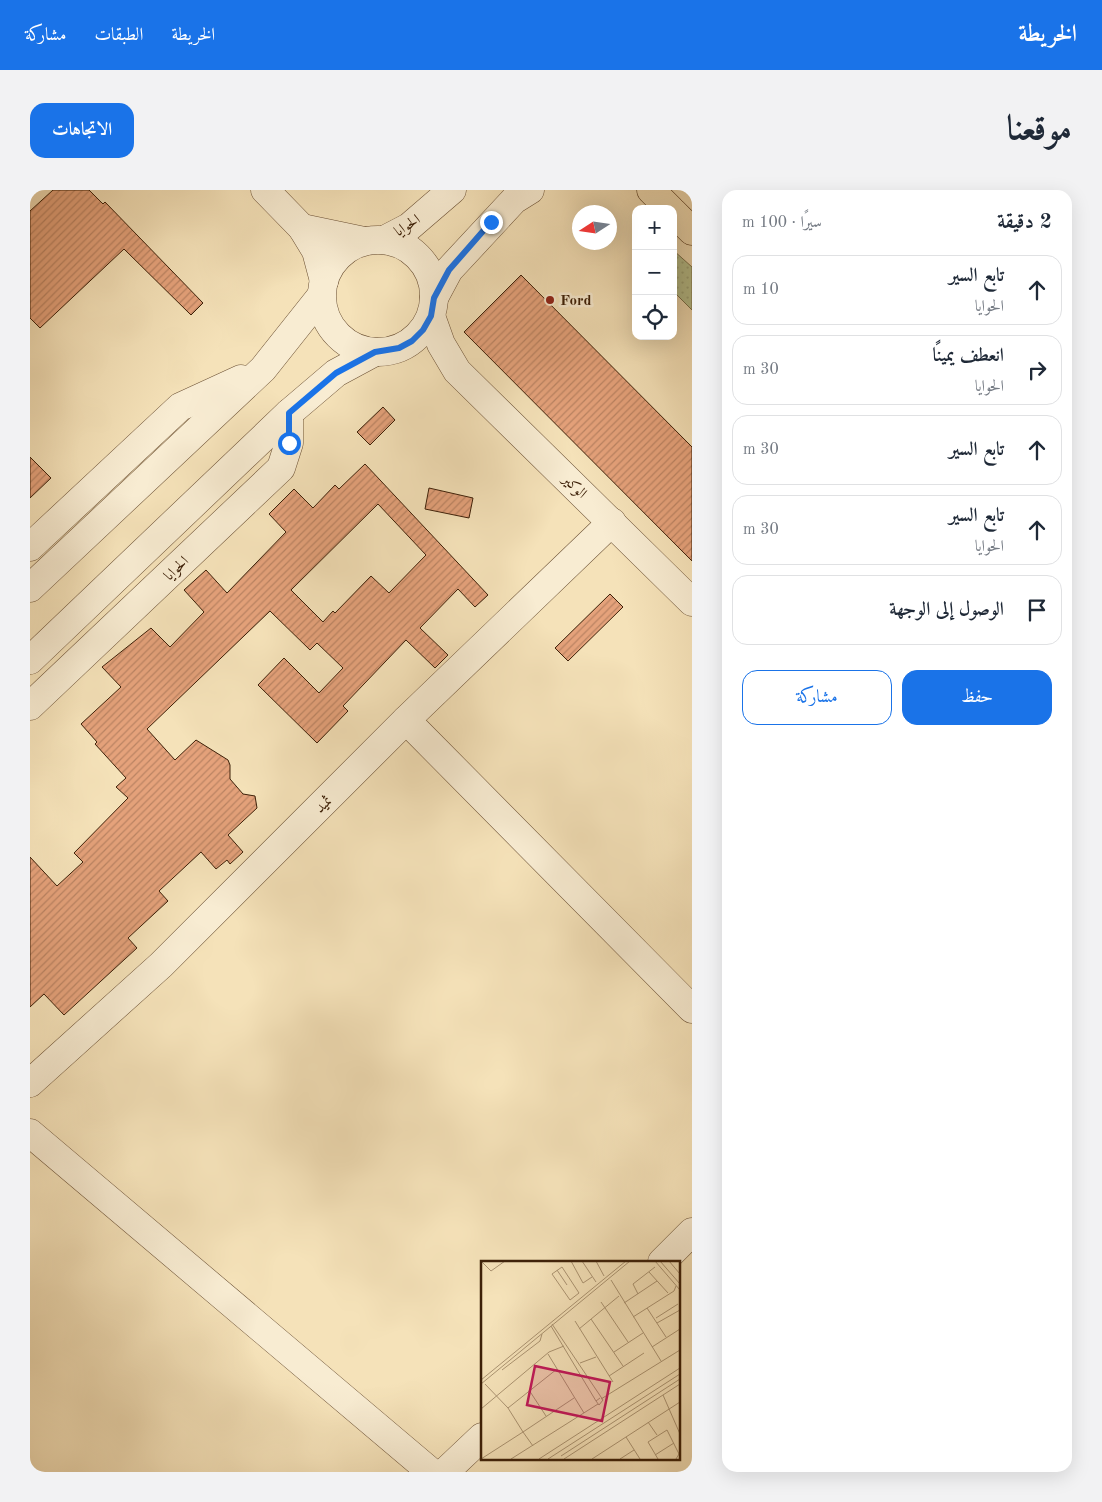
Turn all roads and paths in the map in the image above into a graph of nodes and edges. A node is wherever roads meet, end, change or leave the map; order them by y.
1 (265, 190) edge
2 (452, 190) edge
3 (530, 190) edge
4 (658, 199) edge
5 (302, 228) junction
6 (692, 231) edge
7 (374, 240) junction
8 (322, 289) junction
9 (432, 307) junction
10 (387, 350) junction
11 (263, 369) junction
12 (456, 371) junction
13 (289, 413) junction
14 (612, 522) junction
15 (30, 547) edge
16 (30, 588) edge
17 (692, 602) edge
18 (30, 660) edge
19 (30, 706) edge
20 (406, 720) junction
21 (692, 1009) edge
22 (30, 1083) edge
23 (30, 1133) edge
24 (692, 1232) edge
25 (663, 1261) edge
26 (481, 1437) edge
27 (431, 1472) edge
28 (445, 1472) edge

1 - 5 street
2 - 7 street, الحوايا
3 - 9 street
4 - 6 main road
5 - 7 street
5 - 8 street
7 - 8 street
7 - 9 street
8 - 10 street
8 - 11 street
9 - 10 street
9 - 12 street, الوكير
10 - 12 street, الوكير
10 - 13 street
11 - 15 street
11 - 16 street
12 - 14 street, الوكير
13 - 18 street
13 - 19 street, الحوايا
14 - 17 street, الوكير
14 - 20 street, ثميد
20 - 21 street
20 - 22 street, ثميد
23 - 27 street
24 - 25 street
26 - 28 street

